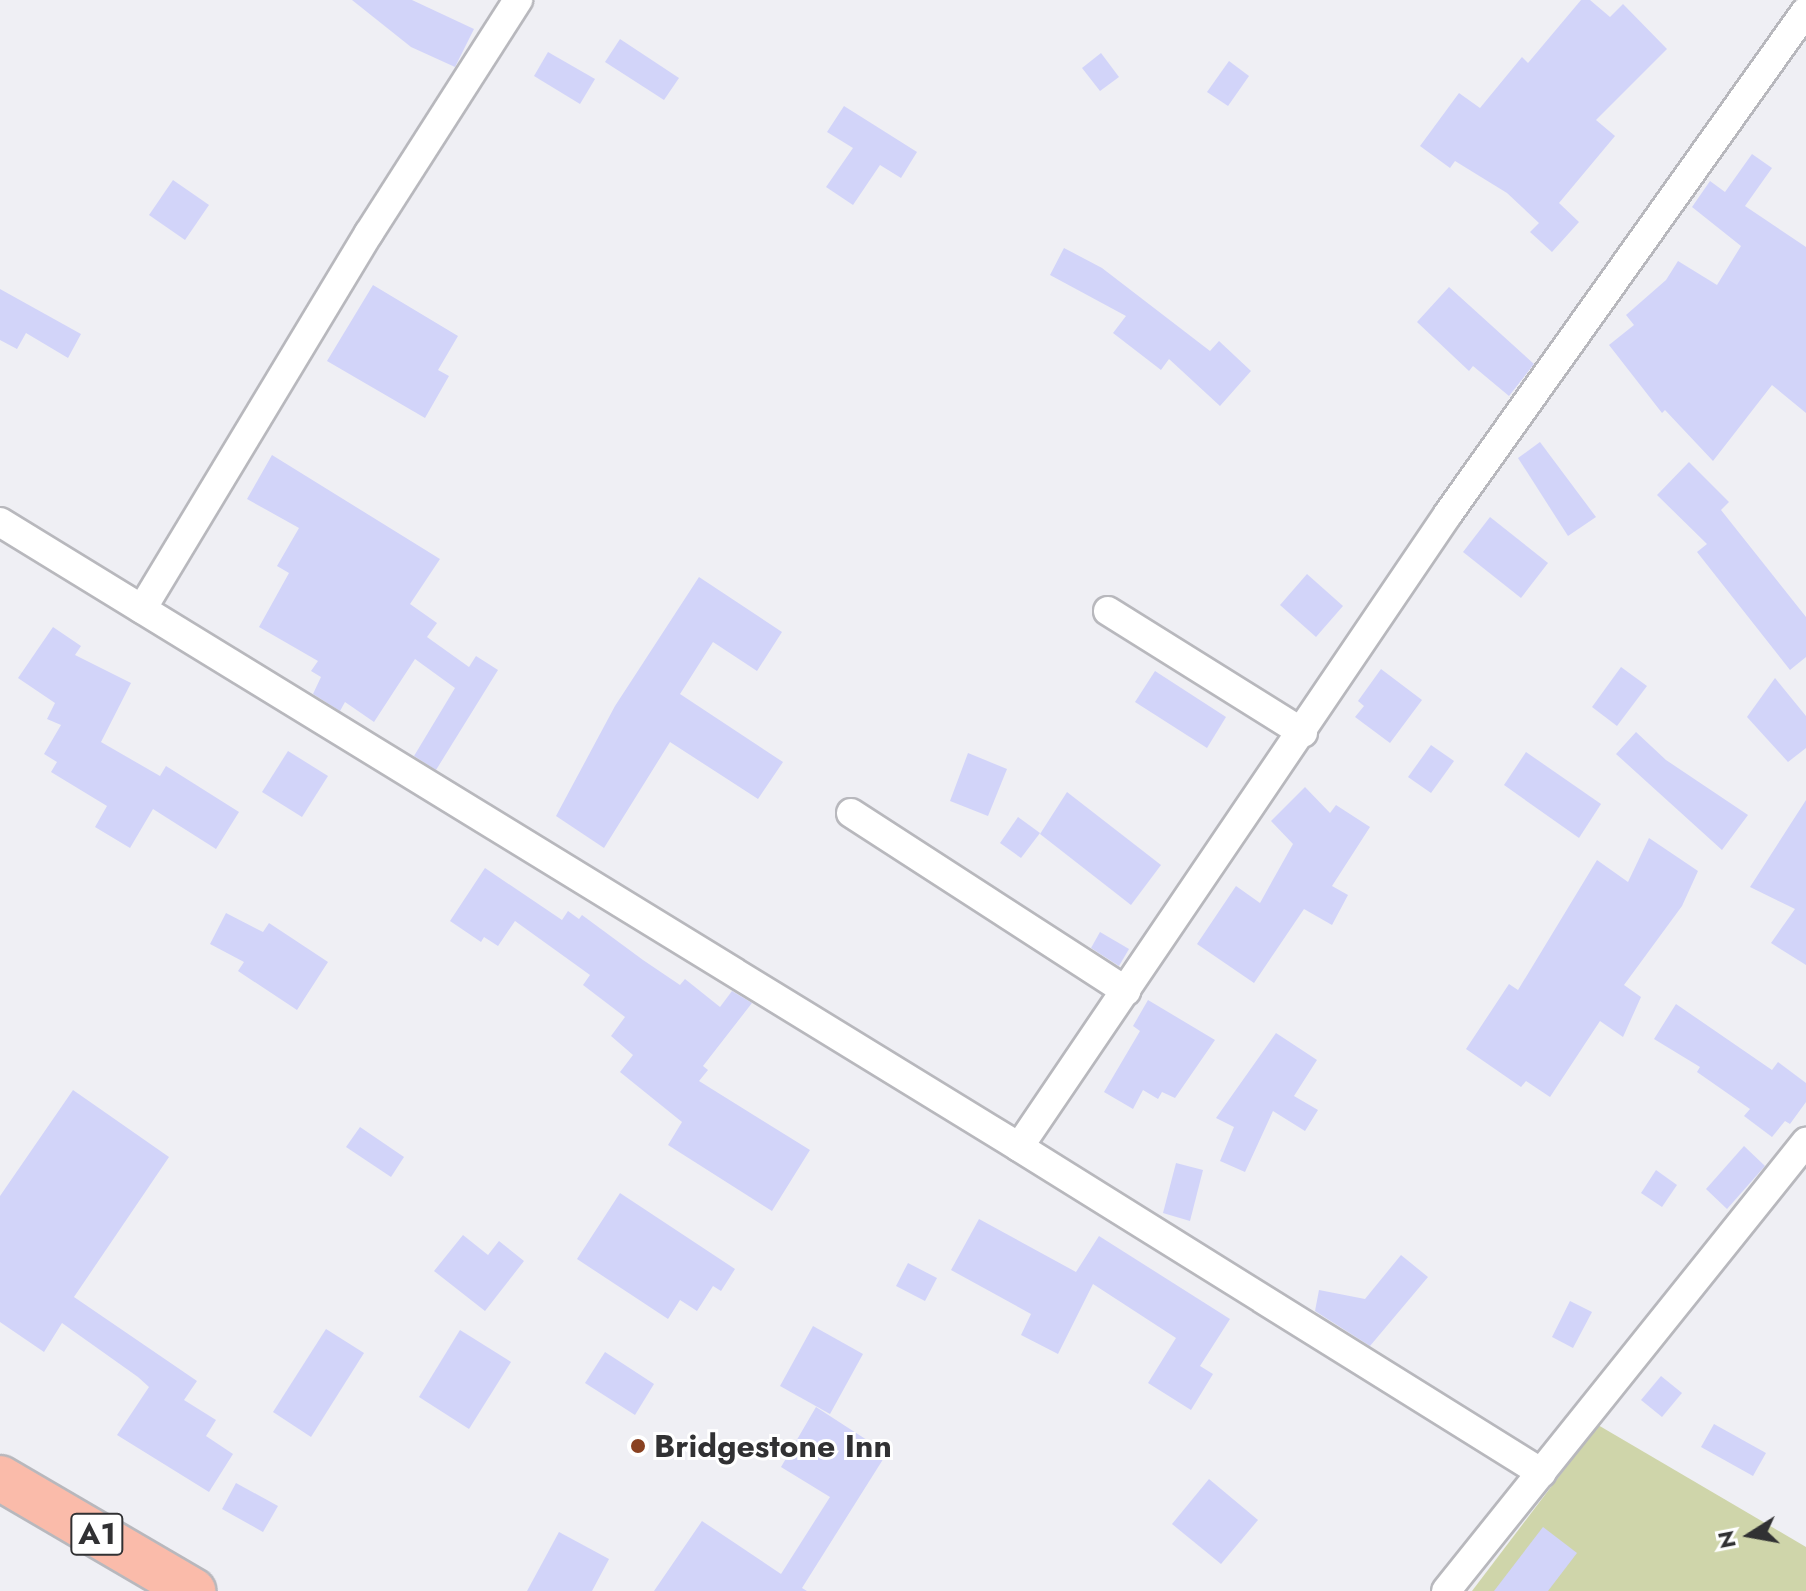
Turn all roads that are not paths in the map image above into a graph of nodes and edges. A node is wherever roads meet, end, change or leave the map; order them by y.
1 (518, 0) edge
2 (1806, 11) edge
3 (0, 522) edge
4 (142, 609) junction
5 (1108, 611) dead end
6 (1303, 733) junction
7 (851, 813) dead end
8 (1126, 991) junction
9 (1806, 1142) edge
10 (1019, 1147) junction
11 (1542, 1473) junction
12 (0, 1478) edge
13 (193, 1591) edge
14 (1446, 1591) edge

1 - 4 street
2 - 6 street
3 - 4 street
4 - 10 street
5 - 6 street
6 - 8 street
7 - 8 street
8 - 10 street
9 - 11 street
10 - 11 street
11 - 14 street
12 - 13 highway, A1

